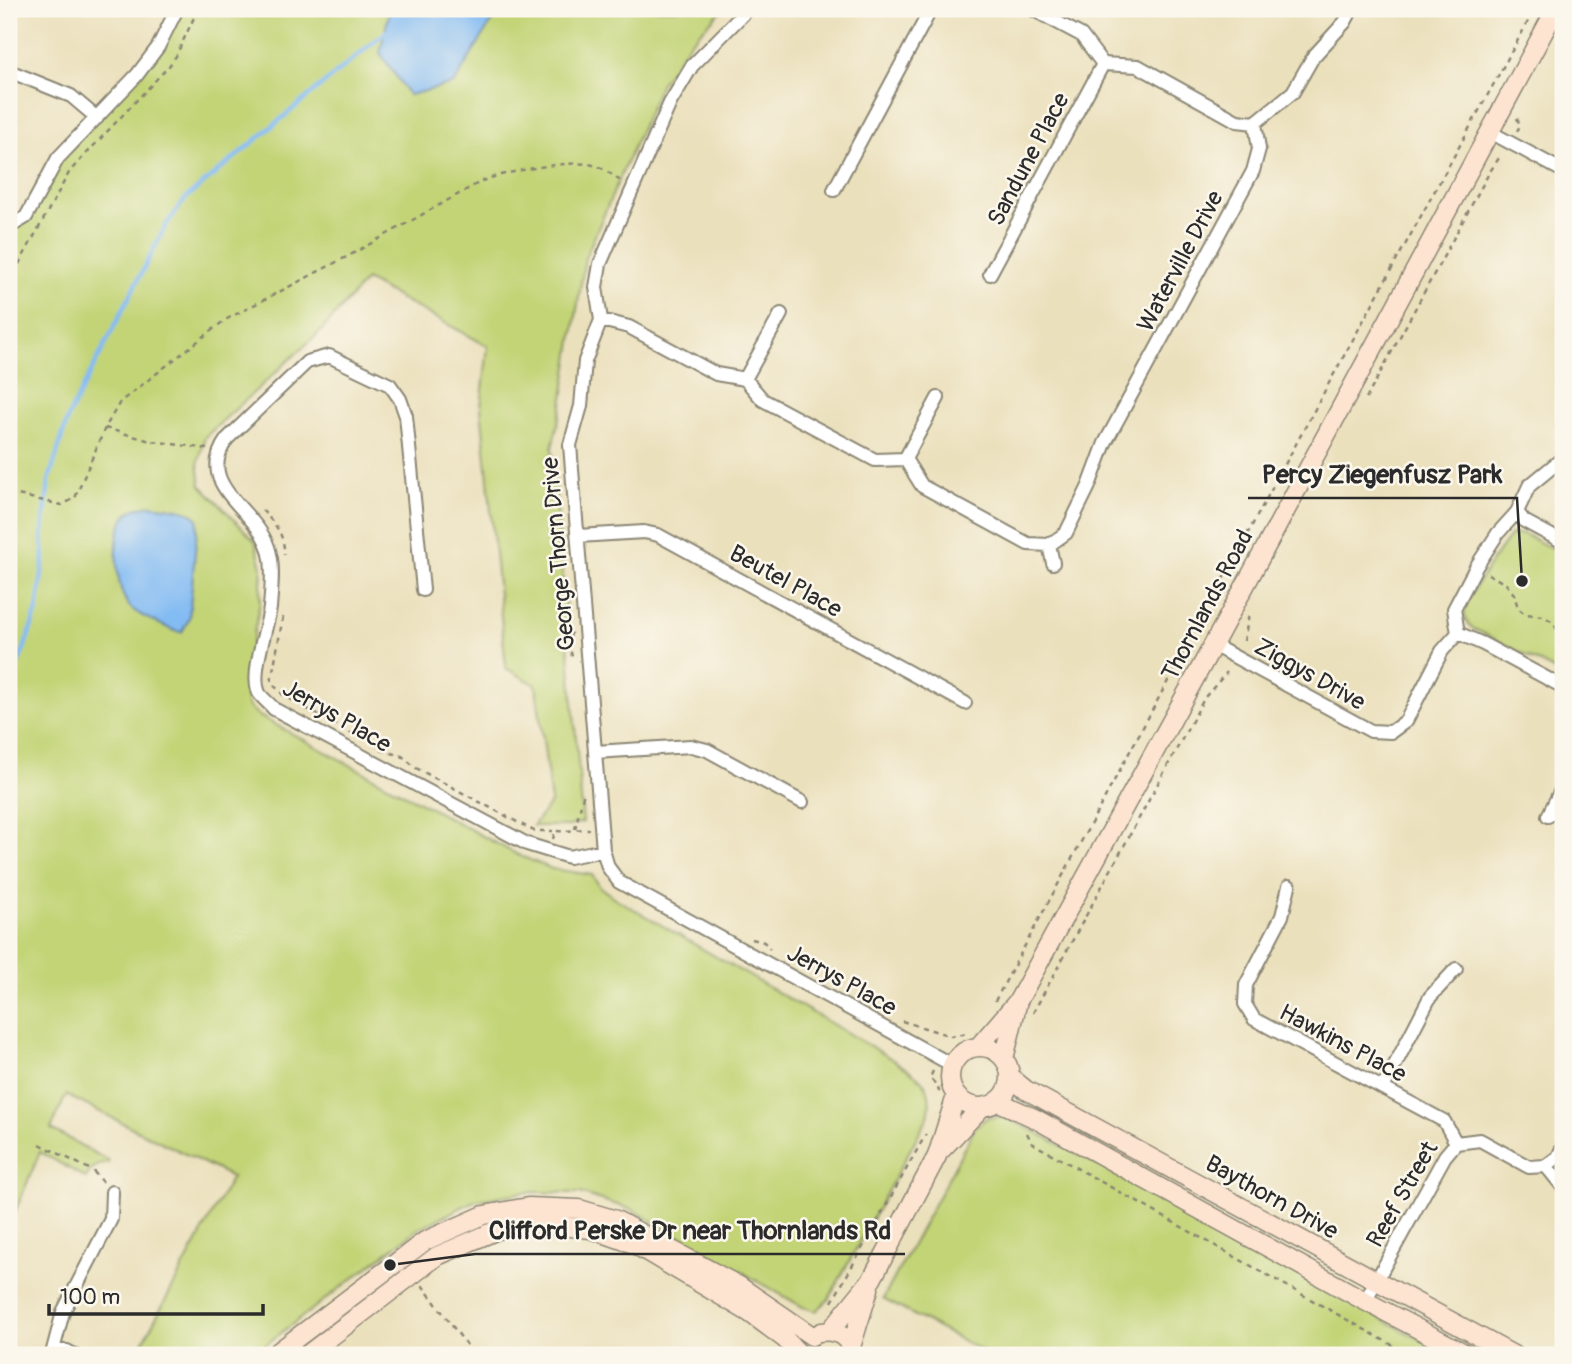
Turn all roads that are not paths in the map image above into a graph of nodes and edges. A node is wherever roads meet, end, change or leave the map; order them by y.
1 (177, 9) edge
2 (748, 9) edge
3 (931, 9) edge
4 (1032, 9) edge
5 (1352, 9) edge
6 (1556, 9) edge
7 (1103, 64) junction
8 (9, 71) edge
9 (97, 118) junction
10 (1255, 123) junction
11 (1490, 132) junction
12 (1563, 171) edge
13 (834, 190) dead end
14 (9, 227) edge
15 (990, 274) dead end
16 (781, 314) dead end
17 (601, 320) junction
18 (745, 379) junction
19 (938, 398) dead end
20 (1563, 458) edge
21 (905, 459) junction
22 (1517, 512) junction
23 (578, 536) junction
24 (1563, 542) edge
25 (1049, 545) junction
26 (1053, 563) dead end
27 (423, 590) dead end
28 (1458, 633) junction
29 (1213, 645) junction
30 (1563, 687) edge
31 (965, 703) dead end
32 (595, 752) junction
33 (1563, 786) edge
34 (802, 802) dead end
35 (1548, 816) dead end
36 (603, 850) junction
37 (1289, 886) dead end
38 (1456, 969) dead end
39 (1017, 1001) junction
40 (975, 1039) junction
41 (1004, 1059) junction
42 (952, 1065) junction
43 (1010, 1077) junction
44 (1383, 1088) junction
45 (956, 1096) junction
46 (990, 1104) junction
47 (1457, 1143) junction
48 (1563, 1146) edge
49 (937, 1156) junction
50 (1546, 1166) junction
51 (1563, 1187) edge
52 (112, 1192) road end
53 (872, 1279) junction
54 (1376, 1282) junction
55 (1365, 1301) junction
56 (821, 1333) junction
57 (852, 1351) edge
58 (49, 1352) edge
59 (74, 1355) edge
60 (274, 1355) edge
61 (307, 1355) edge
62 (801, 1355) edge
63 (1468, 1355) edge
64 (1513, 1355) edge

1 - 9 street
2 - 17 street, George Thorn Drive
3 - 13 street
4 - 7 street
5 - 10 street
6 - 11 street, Thornlands Road
7 - 10 street
7 - 15 street, Sandune Place
8 - 9 street
9 - 14 street
10 - 25 street, Waterville Drive
11 - 12 street
11 - 29 street, Thornlands Road
16 - 18 street
17 - 18 street
17 - 23 street, George Thorn Drive
18 - 21 street
19 - 21 street
20 - 22 street
21 - 25 street
22 - 24 street
22 - 28 street
23 - 31 street, Beutel Place
23 - 32 street, George Thorn Drive
25 - 26 street
27 - 36 street, Jerrys Place
28 - 29 street, Ziggys Drive
28 - 30 street
29 - 39 street, Thornlands Road
32 - 34 street
32 - 36 street, George Thorn Drive
33 - 35 street
36 - 42 street, Jerrys Place
37 - 44 street, Hawkins Place
38 - 44 street
39 - 40 street, Thornlands Road
39 - 41 street, Thornlands Road
40 - 41 street
40 - 42 street, Thornlands Road
41 - 43 street
42 - 45 street
43 - 46 street
43 - 54 street, Baythorn Drive
44 - 47 street, Hawkins Place
45 - 46 street
45 - 49 street
46 - 49 street
46 - 55 street, Baythorn Drive
47 - 50 street, Reef Street
47 - 54 street, Reef Street
48 - 50 street
49 - 53 street
50 - 51 street
52 - 58 street
53 - 56 street
53 - 57 street
54 - 55 street, Reef Street
54 - 64 street, Baythorn Drive
55 - 63 street, Baythorn Drive
56 - 57 street
56 - 60 street
56 - 62 street
58 - 59 street
61 - 62 street

